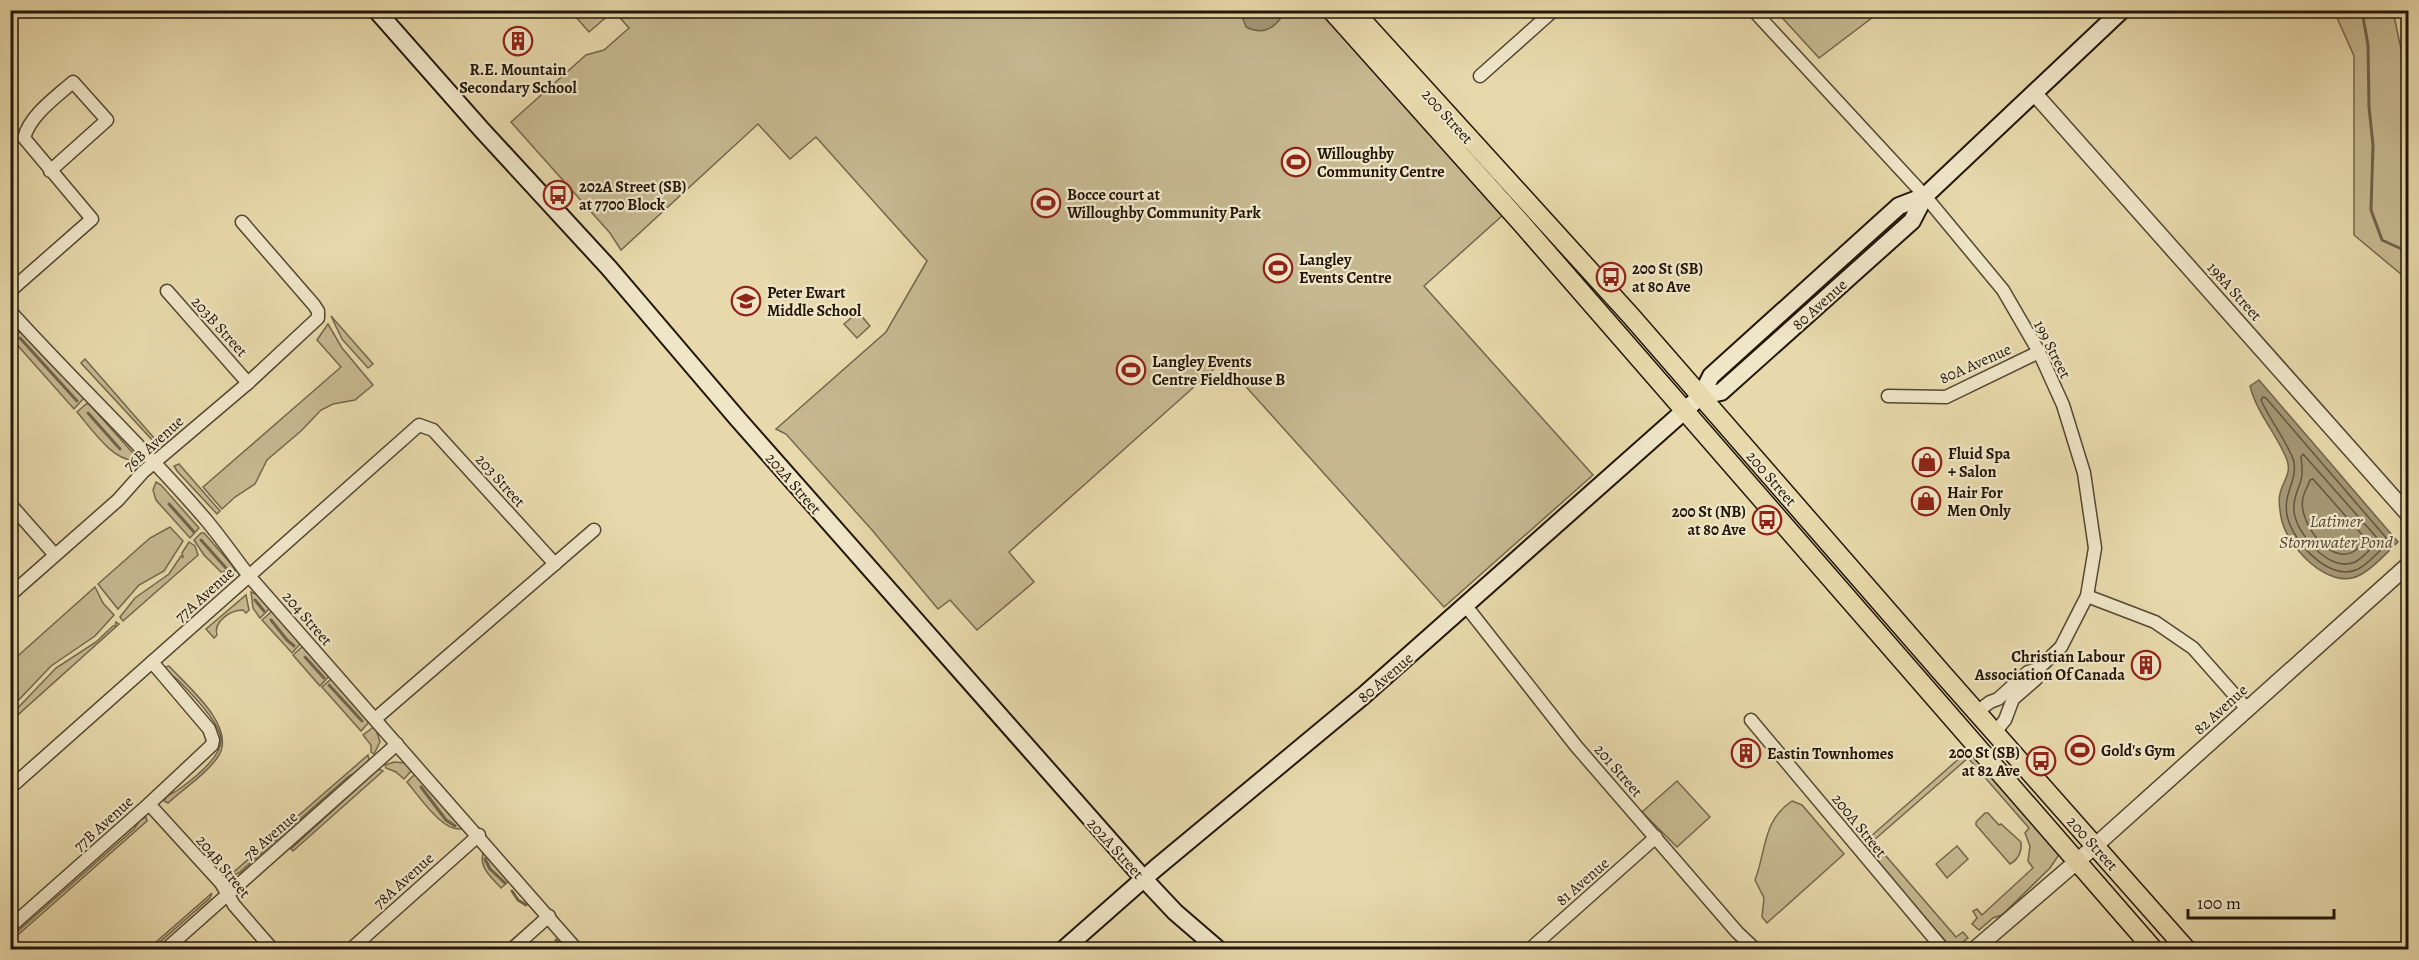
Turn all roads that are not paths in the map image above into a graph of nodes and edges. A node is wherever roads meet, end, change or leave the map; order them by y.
1 (376, 10) edge
2 (1331, 10) edge
3 (1353, 10) edge
4 (1554, 10) edge
5 (1753, 10) edge
6 (2122, 10) edge
7 (1480, 76) dead end
8 (2034, 93) junction
9 (50, 171) junction
10 (1924, 196) junction
11 (242, 222) dead end
12 (10, 291) edge
13 (167, 291) dead end
14 (10, 311) edge
15 (2038, 352) junction
16 (248, 383) junction
17 (1701, 396) junction
18 (1888, 396) dead end
19 (1683, 411) junction
20 (419, 425) joint
21 (155, 462) junction
22 (10, 504) edge
23 (2409, 514) edge
24 (594, 530) dead end
25 (55, 555) junction
26 (555, 564) junction
27 (2409, 565) edge
28 (249, 576) junction
29 (10, 595) edge
30 (2087, 596) junction
31 (1466, 606) junction
32 (152, 663) junction
33 (2038, 669) junction
34 (2247, 709) junction
35 (1977, 712) junction
36 (375, 719) junction
37 (1751, 720) dead end
38 (1995, 732) junction
39 (397, 744) junction
40 (10, 788) edge
41 (149, 804) junction
42 (479, 835) junction
43 (1656, 837) junction
44 (2096, 845) junction
45 (2077, 861) junction
46 (1144, 879) junction
47 (227, 894) junction
48 (549, 916) junction
49 (10, 927) edge
50 (1749, 947) edge
51 (165, 950) edge
52 (273, 950) edge
53 (350, 950) edge
54 (511, 950) edge
55 (577, 950) edge
56 (1063, 950) edge
57 (1219, 950) edge
58 (1529, 950) edge
59 (1944, 950) edge
60 (1974, 950) edge
61 (2154, 950) edge
62 (2187, 950) edge

1 - 46 main road, 202A Street
2 - 19 main road, 200 Street
3 - 17 main road, 200 Street
4 - 7 street
5 - 10 street, 199 Street
6 - 8 main road, 80 Avenue
8 - 10 main road, 80 Avenue
8 - 23 street, 198A Street
9 - 9 street
9 - 12 street
10 - 15 street, 199 Street
10 - 17 main road, 80 Avenue
11 - 16 street, 76B Avenue
13 - 16 street, 203B Street
14 - 21 street, 204 Street
15 - 18 street, 80A Avenue
15 - 30 street, 199 Street
16 - 21 street, 76B Avenue
17 - 19 main road, 80 Avenue
17 - 35 main road, 200 Street
19 - 31 main road, 80 Avenue
19 - 45 main road, 200 Street
20 - 26 street, 203 Street
20 - 28 street, 77A Avenue
21 - 25 street, 76B Avenue
21 - 28 street, 204 Street
22 - 25 street
24 - 26 street
25 - 29 street, 76B Avenue
26 - 36 street
27 - 34 street, 82 Avenue
28 - 32 street, 77A Avenue
28 - 36 street, 204 Street
30 - 33 street, 199 Street
30 - 34 street
31 - 43 street, 201 Street
31 - 46 main road, 80 Avenue
32 - 40 street, 77A Avenue
32 - 41 street, 77B Avenue
33 - 35 street
33 - 38 street
34 - 44 street, 82 Avenue
35 - 38 main road, 200 Street
36 - 39 street, 204 Street
37 - 59 street, 200A Street
38 - 44 main road, 200 Street
39 - 42 street, 204 Street
39 - 47 street, 78 Avenue
41 - 47 street, 204B Street
41 - 49 street, 77B Avenue
42 - 48 street, 204 Street
42 - 53 street, 78A Avenue
43 - 50 street, 201 Street
43 - 58 street, 81 Avenue
44 - 45 street, 82 Avenue
44 - 62 main road, 200 Street
45 - 60 street, 82 Avenue
45 - 61 main road, 200 Street
46 - 56 main road, 80 Avenue
46 - 57 main road, 202A Street
47 - 51 street, 78 Avenue
47 - 52 street, 204B Street
48 - 54 street
48 - 55 street, 204 Street

